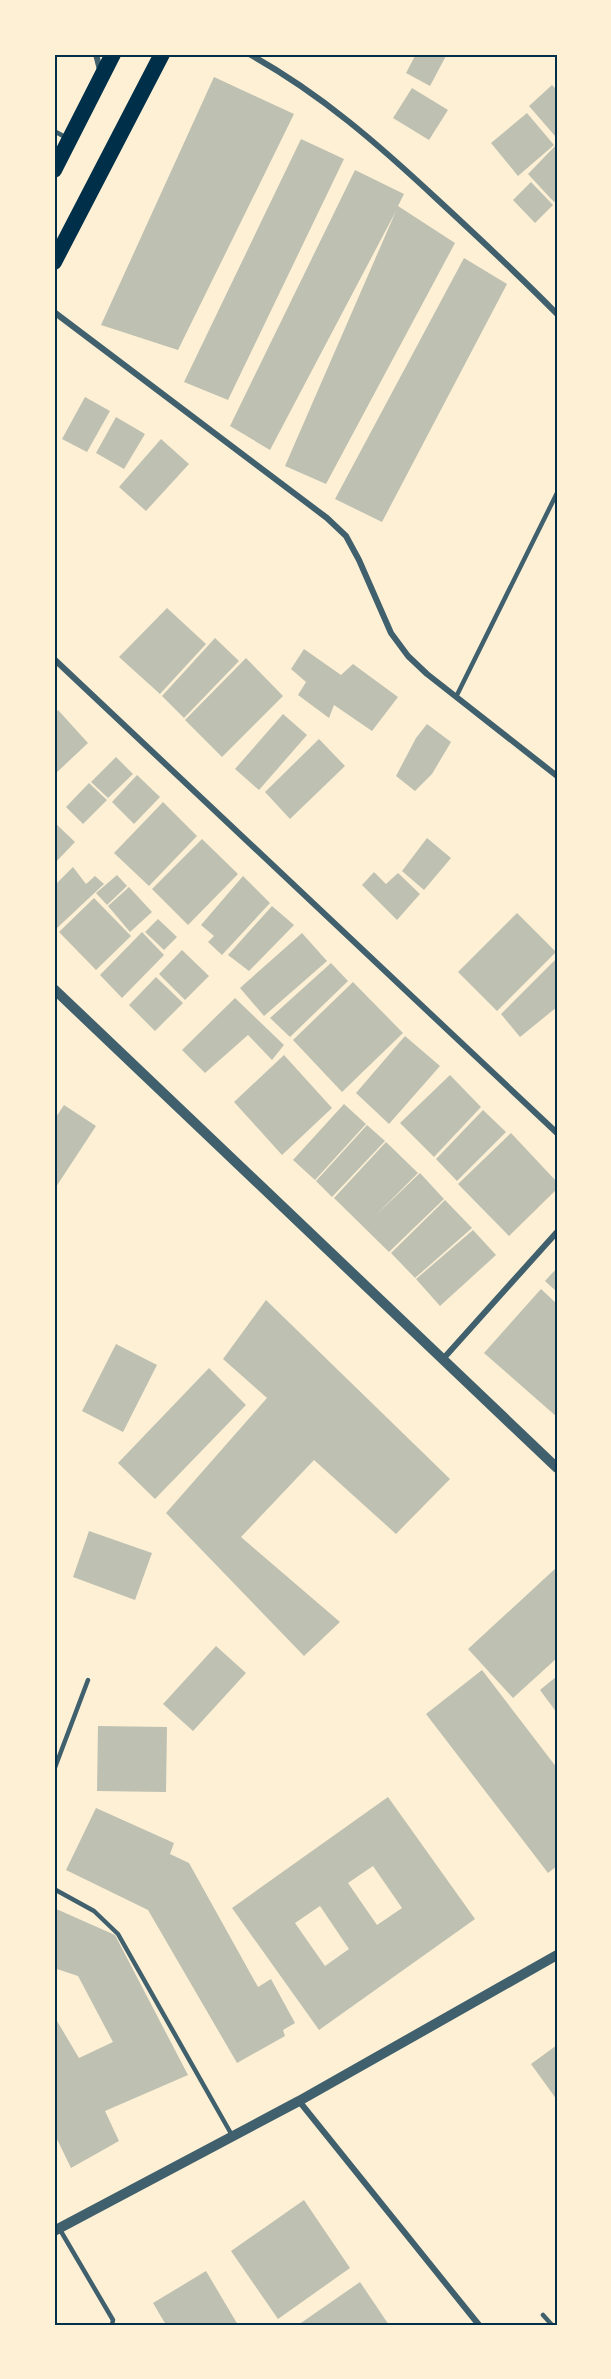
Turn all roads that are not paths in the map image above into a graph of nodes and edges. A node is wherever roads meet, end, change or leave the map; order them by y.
1 (96, 54) edge
2 (113, 54) edge
3 (162, 54) edge
4 (249, 54) edge
5 (102, 76) junction
6 (54, 131) edge
7 (69, 139) junction
8 (54, 170) edge
9 (54, 262) edge
10 (54, 312) edge
11 (557, 314) edge
12 (557, 494) edge
13 (54, 659) edge
14 (456, 697) junction
15 (557, 776) edge
16 (54, 989) edge
17 (557, 1133) edge
18 (557, 1232) edge
19 (443, 1359) junction
20 (557, 1468) edge
21 (88, 1680) dead end
22 (54, 1770) edge
23 (54, 1888) edge
24 (557, 1955) edge
25 (299, 2101) junction
26 (233, 2137) junction
27 (57, 2230) edge
28 (543, 2315) dead end
29 (112, 2325) edge
30 (479, 2325) edge
31 (552, 2325) edge

1 - 5 street
2 - 5 highway
3 - 9 highway
4 - 11 street
5 - 7 highway
6 - 7 lane
7 - 8 highway
10 - 14 street
12 - 14 lane
13 - 17 street
14 - 15 street
16 - 19 street
18 - 19 street
19 - 20 street
21 - 22 lane
23 - 26 lane
24 - 25 street
25 - 26 street
25 - 30 street
26 - 27 street
27 - 29 lane
28 - 31 lane

